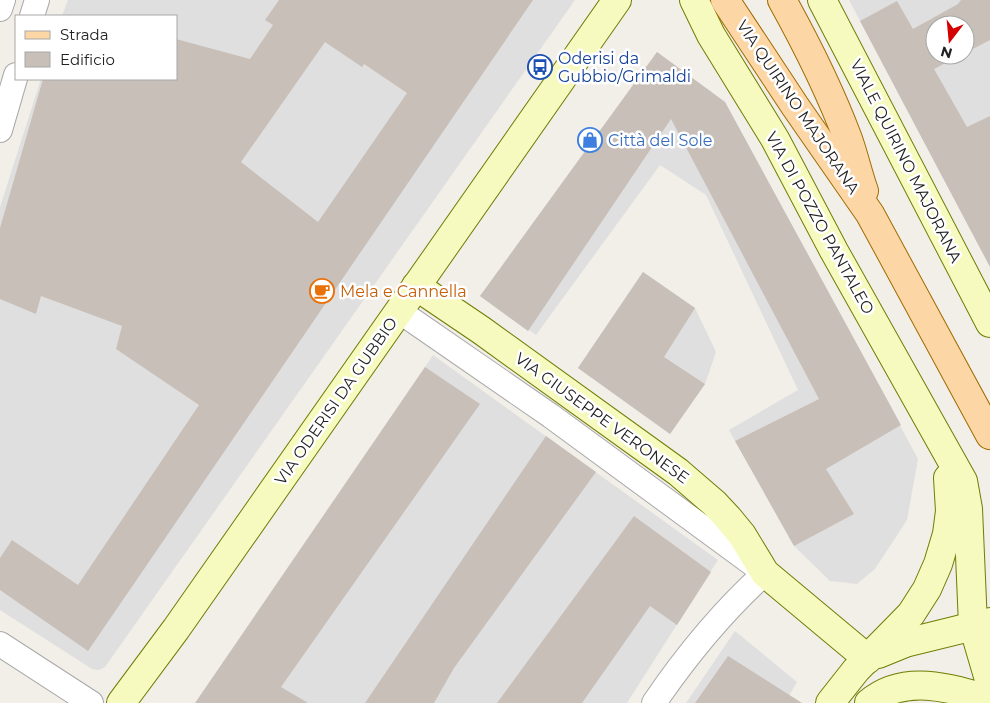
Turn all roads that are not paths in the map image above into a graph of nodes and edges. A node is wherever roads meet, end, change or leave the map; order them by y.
1 (3, 0) edge
2 (37, 0) edge
3 (617, 0) edge
4 (694, 0) edge
5 (726, 0) edge
6 (782, 0) edge
7 (822, 0) edge
8 (0, 9) edge
9 (32, 15) edge
10 (15, 78) edge
11 (0, 130) edge
12 (870, 214) junction
13 (416, 286) junction
14 (399, 311) junction
15 (990, 323) edge
16 (990, 435) edge
17 (943, 447) junction
18 (765, 572) junction
19 (982, 624) edge
20 (0, 644) edge
21 (868, 659) junction
22 (990, 683) edge
23 (990, 700) edge
24 (91, 703) edge
25 (121, 703) edge
26 (654, 703) edge
27 (830, 703) edge
28 (869, 703) edge

1 - 8 street
2 - 9 street
3 - 13 street, VIA ODERISI DA GUBBIO
4 - 17 street, VIA DI POZZO PANTALEO
5 - 12 main road, VIA QUIRINO MAJORANA
6 - 12 main road, VIA QUIRINO MAJORANA
7 - 15 street, VIALE QUIRINO MAJORANA
10 - 11 street
12 - 16 main road, VIA QUIRINO MAJORANA
13 - 14 street, VIA ODERISI DA GUBBIO
13 - 18 street, VIA GIUSEPPE VERONESE
14 - 18 street, VIA GIUSEPPE VERONESE
14 - 25 street, VIA ODERISI DA GUBBIO
17 - 19 street, VIA DI POZZO PANTALEO
17 - 21 street, VIA DI POZZO PANTALEO
18 - 21 street, VIA GIUSEPPE VERONESE
18 - 26 street
19 - 21 street
19 - 22 street, VIA DI POZZO PANTALEO
20 - 24 street
21 - 27 street, VIA DI POZZO PANTALEO
23 - 28 street

